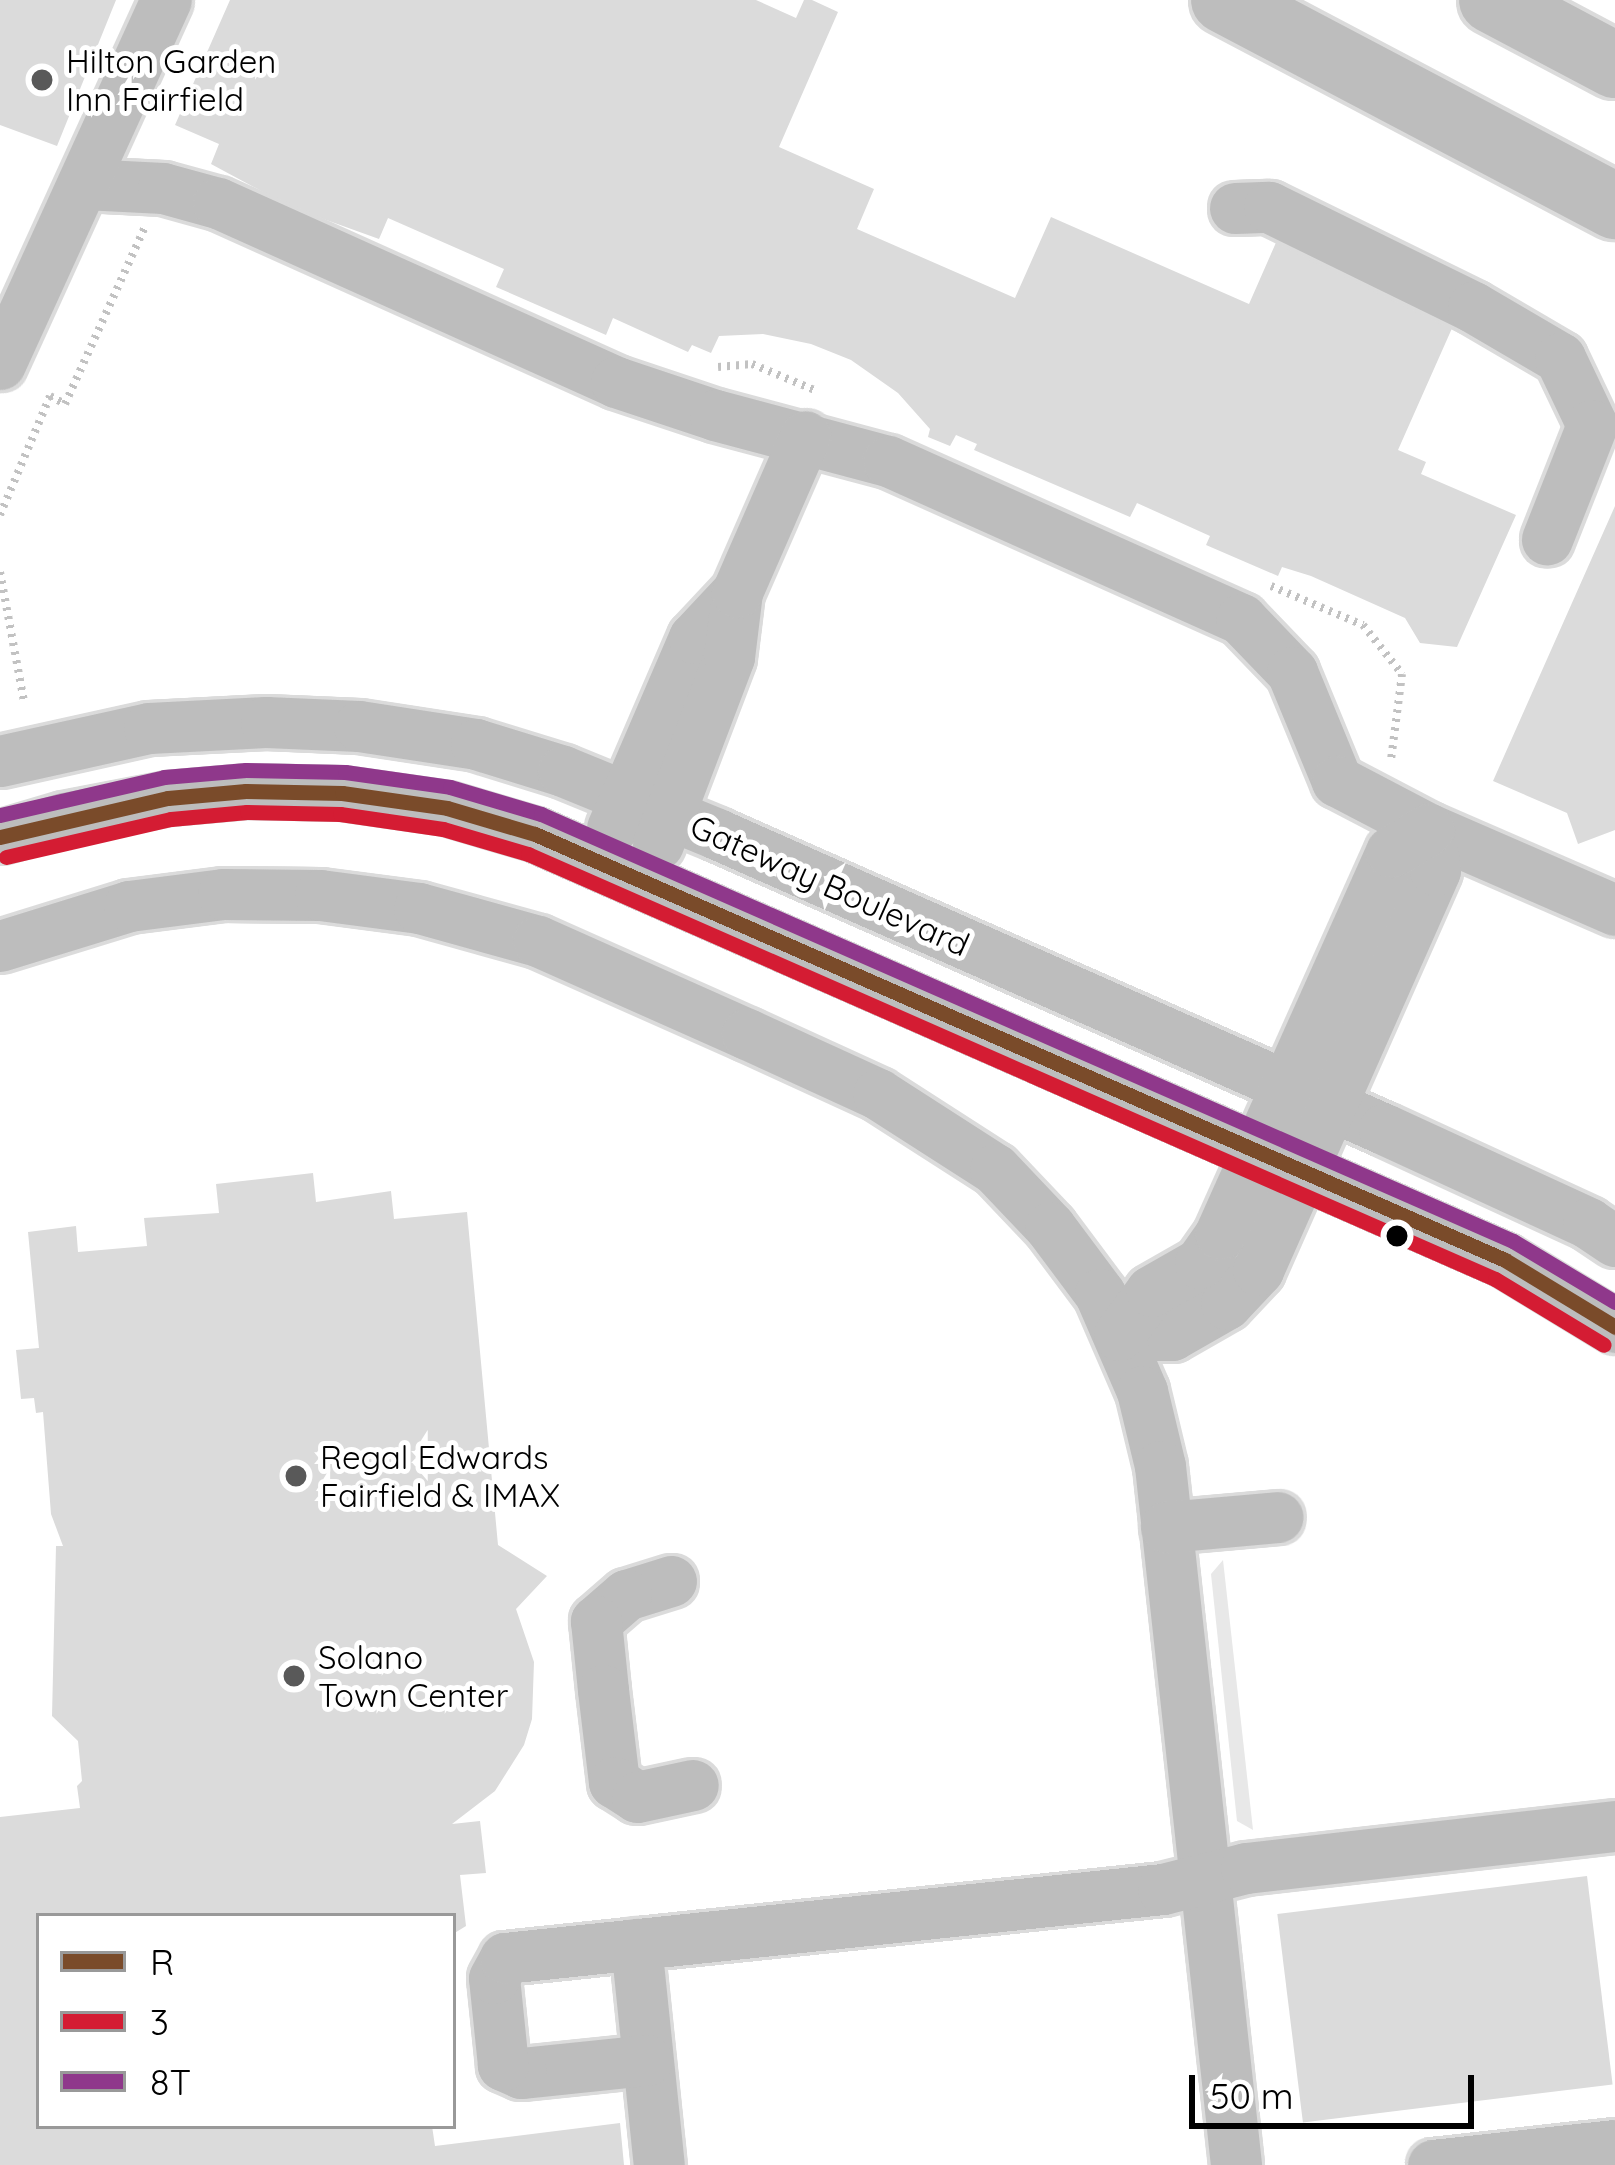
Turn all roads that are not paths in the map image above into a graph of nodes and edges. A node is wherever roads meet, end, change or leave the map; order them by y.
1 (166, 0) edge
2 (1224, 0) edge
3 (1492, 0) edge
4 (1615, 65) edge
5 (84, 184) junction
6 (1615, 206) edge
7 (1234, 208) dead end
8 (0, 364) edge
9 (805, 436) junction
10 (1547, 539) dead end
11 (0, 761) edge
12 (647, 804) junction
13 (1429, 829) junction
14 (0, 837) edge
15 (622, 869) junction
16 (1615, 910) edge
17 (0, 946) edge
18 (1308, 1096) junction
19 (1279, 1161) junction
20 (1615, 1241) edge
21 (1615, 1327) edge
22 (1119, 1335) junction
23 (1278, 1517) dead end
24 (1166, 1527) junction
25 (671, 1581) dead end
26 (693, 1785) dead end
27 (1615, 1826) edge
28 (1204, 1879) junction
29 (636, 1944) junction
30 (647, 2060) junction
31 (1615, 2145) edge
32 (659, 2165) edge
33 (1236, 2165) edge
34 (1433, 2165) edge

1 - 5 street
2 - 6 highway
3 - 4 highway
5 - 8 street
5 - 9 street
7 - 10 street
9 - 12 street
9 - 13 street
11 - 12 street, Gateway Boulevard
12 - 15 street
12 - 18 street, Gateway Boulevard
13 - 16 street
13 - 18 street
14 - 15 street, Gateway Boulevard
15 - 19 street, Gateway Boulevard
17 - 22 street
18 - 19 street
18 - 20 street, Gateway Boulevard
19 - 21 street, Gateway Boulevard
19 - 22 street
22 - 24 street
23 - 24 street
24 - 28 street
25 - 26 street
27 - 28 street
28 - 29 street
28 - 33 street
29 - 30 street
29 - 30 street
30 - 32 street
31 - 34 street

